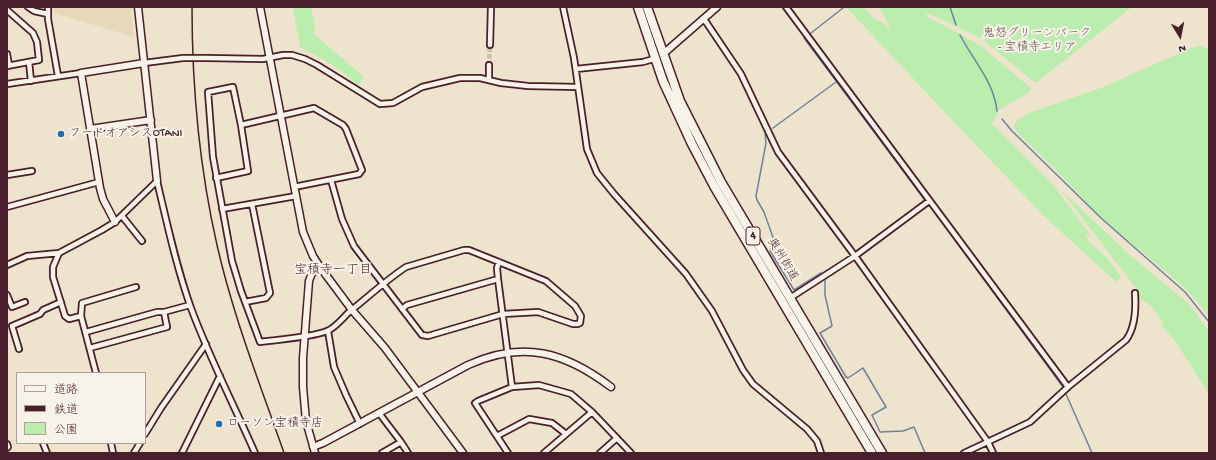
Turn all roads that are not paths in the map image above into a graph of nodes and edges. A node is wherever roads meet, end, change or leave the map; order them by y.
1 (28, 7) edge
2 (48, 7) edge
3 (138, 7) edge
4 (260, 7) edge
5 (491, 7) edge
6 (563, 7) edge
7 (638, 7) edge
8 (647, 7) edge
9 (718, 7) edge
10 (786, 7) edge
11 (7, 10) edge
12 (48, 14) junction
13 (704, 19) junction
14 (490, 45) tunnel mouth
15 (7, 54) edge
16 (663, 54) junction
17 (270, 58) junction
18 (655, 59) junction
19 (29, 62) junction
20 (144, 63) junction
21 (8, 65) edge
22 (489, 65) tunnel mouth
23 (576, 69) junction
24 (81, 73) junction
25 (58, 76) junction
26 (489, 80) junction
27 (31, 81) junction
28 (7, 84) edge
29 (578, 87) junction
30 (280, 116) junction
31 (151, 120) junction
32 (240, 125) junction
33 (90, 129) junction
34 (32, 171) dead end
35 (7, 175) edge
36 (216, 178) junction
37 (331, 180) junction
38 (157, 181) junction
39 (100, 182) junction
40 (294, 187) junction
41 (296, 196) junction
42 (929, 201) junction
43 (252, 204) junction
44 (7, 207) edge
45 (222, 209) junction
46 (122, 216) junction
47 (115, 222) junction
48 (142, 241) dead end
49 (59, 253) junction
50 (855, 256) junction
51 (498, 262) junction
52 (7, 265) edge
53 (320, 267) junction
54 (498, 279) junction
55 (383, 285) junction
56 (136, 287) dead end
57 (1135, 293) dead end
58 (7, 295) edge
59 (790, 298) junction
60 (25, 302) dead end
61 (61, 302) junction
62 (245, 302) junction
63 (190, 305) junction
64 (402, 309) junction
65 (352, 310) junction
66 (164, 312) junction
67 (503, 314) junction
68 (81, 316) junction
69 (328, 330) junction
70 (86, 332) junction
71 (305, 336) junction
72 (206, 344) junction
73 (90, 348) junction
74 (19, 349) dead end
75 (508, 353) junction
76 (95, 372) edge
77 (220, 376) junction
78 (512, 387) junction
79 (611, 387) dead end
80 (1068, 387) junction
81 (417, 392) junction
82 (592, 412) junction
83 (379, 413) junction
84 (360, 424) junction
85 (146, 432) edge
86 (566, 434) junction
87 (497, 436) junction
88 (617, 438) junction
89 (401, 442) junction
90 (988, 442) junction
91 (7, 444) edge
92 (139, 444) edge
93 (7, 448) edge
94 (314, 450) edge
95 (134, 453) edge
96 (182, 453) edge
97 (256, 453) edge
98 (382, 453) edge
99 (408, 453) edge
100 (463, 453) edge
101 (508, 453) edge
102 (544, 453) edge
103 (600, 453) edge
104 (630, 453) edge
105 (821, 453) edge
106 (872, 453) edge
107 (882, 453) edge
108 (964, 453) edge
109 (993, 453) edge

1 - 12 street
2 - 12 street
3 - 20 street
4 - 17 street
5 - 14 street
6 - 23 street
7 - 18 highway, 奥州街道 / 4
8 - 16 highway, 奥州街道 / 4
9 - 13 street
10 - 42 street
11 - 19 street
12 - 25 street
13 - 16 street
13 - 50 street
15 - 21 street
16 - 18 street
16 - 59 highway, 奥州街道 / 4
17 - 20 street, bridge
17 - 26 street
17 - 30 street
18 - 23 street
18 - 106 highway, 奥州街道 / 4
19 - 21 street
19 - 27 street
20 - 24 street
20 - 31 street
22 - 26 street
23 - 29 street
24 - 25 street
24 - 33 street
25 - 27 street
26 - 29 street
27 - 28 street
29 - 105 street
30 - 32 street
30 - 37 street
30 - 40 street
31 - 33 street
31 - 38 street
32 - 36 street
32 - 36 street
33 - 39 street
34 - 35 street
36 - 45 street
37 - 40 street
37 - 55 street
38 - 46 street
38 - 63 street
39 - 44 street
39 - 47 street
40 - 41 street
41 - 43 street
41 - 53 street
42 - 50 street
42 - 80 street
43 - 45 street
43 - 62 street
45 - 62 street
46 - 47 street
46 - 48 street
47 - 49 street
49 - 52 street
49 - 61 street
50 - 59 street
50 - 90 street
51 - 54 street
51 - 55 street
51 - 67 street
53 - 65 street
53 - 71 street
54 - 64 street
54 - 67 street
55 - 64 street
55 - 65 street
56 - 68 street
57 - 80 street
58 - 60 street
59 - 107 highway, 奥州街道 / 4
61 - 68 street
61 - 74 street
62 - 71 street
63 - 66 street
63 - 72 street
64 - 67 street
65 - 69 street
65 - 81 street
66 - 70 street
66 - 73 street
67 - 75 street
68 - 70 street
69 - 71 street
69 - 84 street
70 - 73 street
71 - 94 street
72 - 77 street
72 - 85 street
73 - 76 street
75 - 78 street
75 - 79 street
75 - 81 street
77 - 96 street
77 - 97 street
78 - 82 street
78 - 87 street
80 - 90 street
81 - 83 street
81 - 100 street
82 - 86 street
82 - 88 street
83 - 84 street
83 - 89 street
84 - 94 street
86 - 87 street
86 - 102 street
87 - 101 street
88 - 103 street
88 - 104 street
89 - 98 street
89 - 99 street
90 - 108 street
90 - 109 street
91 - 93 street
92 - 95 street

